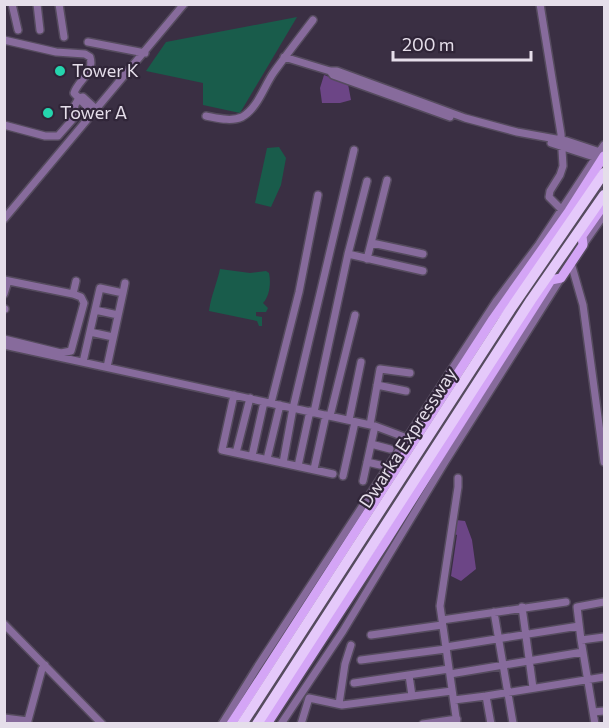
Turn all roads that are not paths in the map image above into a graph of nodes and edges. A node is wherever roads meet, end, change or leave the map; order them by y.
1 (12, 4) edge
2 (37, 4) edge
3 (59, 4) edge
4 (184, 4) edge
5 (540, 4) edge
6 (313, 20) dead end
7 (18, 30) dead end
8 (40, 30) dead end
9 (64, 37) dead end
10 (4, 40) edge
11 (88, 42) dead end
12 (145, 53) junction
13 (284, 57) junction
14 (79, 98) junction
15 (95, 111) junction
16 (206, 116) dead end
17 (4, 125) edge
18 (561, 143) junction
19 (354, 150) dead end
20 (602, 153) edge
21 (604, 173) edge
22 (387, 180) dead end
23 (367, 181) dead end
24 (318, 195) dead end
25 (604, 195) edge
26 (604, 203) edge
27 (4, 204) edge
28 (15, 206) junction
29 (562, 210) junction
30 (604, 215) edge
31 (4, 219) edge
32 (583, 241) junction
33 (372, 243) junction
34 (348, 254) junction
35 (423, 254) dead end
36 (367, 259) junction
37 (571, 264) junction
38 (423, 271) dead end
39 (556, 279) junction
40 (102, 280) dead end
41 (6, 281) edge
42 (76, 281) dead end
43 (125, 283) dead end
44 (100, 288) junction
45 (123, 293) junction
46 (4, 294) edge
47 (73, 294) junction
48 (95, 310) junction
49 (118, 315) junction
50 (355, 315) dead end
51 (90, 332) junction
52 (113, 337) junction
53 (4, 339) edge
54 (4, 345) edge
55 (83, 362) junction
56 (361, 362) dead end
57 (107, 367) junction
58 (410, 374) dead end
59 (377, 386) junction
60 (406, 391) dead end
61 (234, 395) junction
62 (249, 398) junction
63 (267, 402) junction
64 (280, 405) junction
65 (293, 408) junction
66 (312, 412) junction
67 (328, 416) junction
68 (352, 421) junction
69 (372, 425) junction
70 (407, 438) junction
71 (371, 444) junction
72 (390, 449) dead end
73 (236, 453) junction
74 (252, 456) junction
75 (267, 459) junction
76 (367, 462) junction
77 (604, 462) edge
78 (283, 463) junction
79 (380, 465) dead end
80 (298, 466) junction
81 (314, 470) junction
82 (333, 474) dead end
83 (344, 476) dead end
84 (458, 478) dead end
85 (363, 481) dead end
86 (349, 559) junction
87 (358, 567) junction
88 (566, 602) dead end
89 (604, 602) edge
90 (522, 607) junction
91 (494, 612) junction
92 (442, 622) junction
93 (4, 624) edge
94 (579, 626) junction
95 (4, 630) edge
96 (292, 631) junction
97 (371, 635) dead end
98 (526, 635) junction
99 (323, 637) junction
100 (604, 637) edge
101 (500, 639) junction
102 (581, 640) junction
103 (351, 645) dead end
104 (446, 648) junction
105 (583, 652) junction
106 (362, 660) dead end
107 (529, 661) junction
108 (503, 665) junction
109 (43, 667) junction
110 (449, 672) junction
111 (409, 675) junction
112 (604, 677) edge
113 (588, 680) junction
114 (354, 683) dead end
115 (63, 687) junction
116 (533, 688) junction
117 (452, 691) junction
118 (508, 692) junction
119 (299, 696) junction
120 (412, 696) junction
121 (486, 696) junction
122 (309, 698) junction
123 (454, 700) junction
124 (339, 705) junction
125 (604, 711) edge
126 (593, 712) junction
127 (4, 718) edge
128 (457, 721) edge
129 (27, 722) edge
130 (96, 723) edge
131 (102, 723) edge
132 (222, 723) edge
133 (231, 723) edge
134 (242, 723) edge
135 (257, 723) edge
136 (267, 723) edge
137 (281, 723) edge
138 (302, 723) edge
139 (423, 723) edge
140 (491, 723) edge
141 (513, 723) edge
142 (594, 723) edge

1 - 7 street
2 - 8 street
3 - 9 street
4 - 12 street
5 - 18 street
6 - 13 street
10 - 14 street
11 - 12 street
12 - 15 street
13 - 16 street
13 - 18 street
14 - 15 street
14 - 17 street
15 - 28 street
18 - 20 street
18 - 29 street
19 - 65 street
20 - 29 street
20 - 96 main road
21 - 86 highway, Dwarka Expressway
22 - 33 street
23 - 34 street
24 - 63 street
25 - 87 highway, Dwarka Expressway
26 - 32 main road
27 - 28 street
28 - 31 street
29 - 70 street
30 - 32 street
32 - 37 main road
33 - 35 street
33 - 36 street
34 - 36 street
34 - 66 street
36 - 38 street
37 - 39 main road
37 - 77 street
39 - 99 main road
39 - 119 street
40 - 44 street
41 - 46 street
41 - 47 street
42 - 47 street
43 - 45 street
44 - 45 street
44 - 48 street
45 - 49 street
47 - 53 street
48 - 49 street
48 - 51 street
49 - 52 street
50 - 67 street
51 - 52 street
51 - 55 street
52 - 57 street
54 - 55 street
55 - 57 street
56 - 68 street
57 - 61 street
58 - 59 street
59 - 60 street
59 - 69 street
61 - 62 street
61 - 73 street
62 - 63 street
62 - 73 street
63 - 64 street
63 - 74 street
64 - 65 street
64 - 75 street
65 - 66 street
65 - 78 street
66 - 67 street
66 - 80 street
67 - 68 street
67 - 81 street
68 - 69 street
68 - 83 street
69 - 70 street
69 - 71 street
70 - 132 street
71 - 72 street
71 - 76 street
73 - 74 street
74 - 75 street
75 - 78 street
76 - 79 street
76 - 85 street
78 - 80 street
80 - 81 street
81 - 82 street
84 - 92 street
86 - 96 highway
86 - 134 highway, Dwarka Expressway
87 - 99 highway
87 - 135 highway, Dwarka Expressway
88 - 90 street
89 - 94 street
90 - 91 street
90 - 98 street
91 - 92 street
91 - 101 street
92 - 97 street
92 - 104 street
93 - 109 street
94 - 98 street
94 - 102 street
95 - 109 street
96 - 133 main road
98 - 101 street
98 - 107 street
99 - 136 main road
100 - 102 street
101 - 104 street
101 - 108 street
102 - 105 street
103 - 124 street
104 - 106 street
104 - 110 street
105 - 107 street
105 - 113 street
107 - 108 street
107 - 116 street
108 - 110 street
108 - 118 street
109 - 115 street
109 - 129 street
110 - 111 street
110 - 117 street
111 - 114 street
111 - 120 street
112 - 113 street
113 - 116 street
113 - 126 street
115 - 130 street
115 - 131 street
116 - 118 street
117 - 120 street
117 - 123 street
118 - 121 street
118 - 141 street
119 - 122 street
119 - 137 street
120 - 124 street
121 - 123 street
121 - 140 street
122 - 124 street
122 - 138 street
123 - 128 street
125 - 126 street
126 - 142 street
127 - 129 street
128 - 139 street

